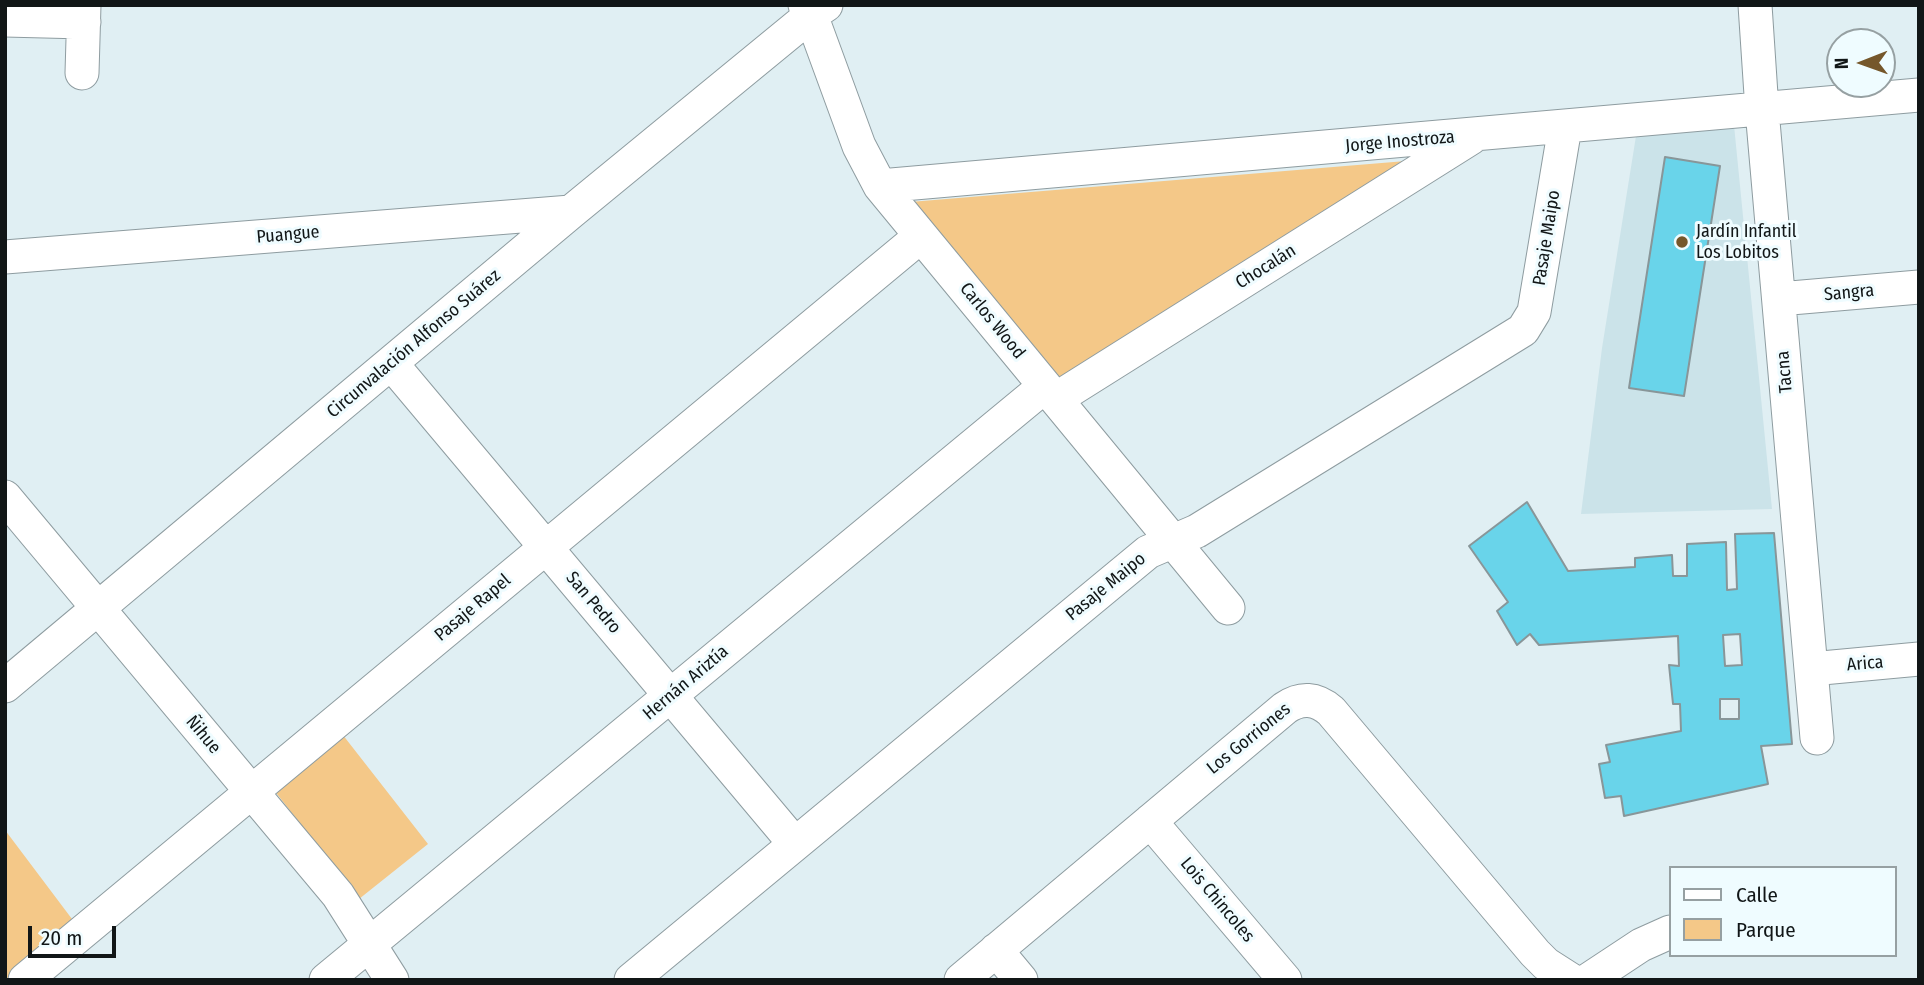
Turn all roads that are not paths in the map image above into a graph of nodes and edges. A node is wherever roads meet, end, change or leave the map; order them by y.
1 (1755, 5) edge
2 (814, 8) edge
3 (84, 13) edge
4 (5, 20) edge
5 (82, 73) dead end
6 (1919, 95) edge
7 (1762, 110) junction
8 (1565, 127) junction
9 (1476, 135) junction
10 (880, 186) junction
11 (571, 212) junction
12 (921, 236) junction
13 (5, 257) edge
14 (1919, 287) edge
15 (1779, 299) junction
16 (391, 363) junction
17 (1050, 393) junction
18 (5, 497) edge
19 (1173, 541) junction
20 (546, 547) junction
21 (1228, 608) dead end
22 (97, 609) junction
23 (1919, 659) edge
24 (1811, 669) junction
25 (5, 687) edge
26 (671, 696) junction
27 (1817, 738) dead end
28 (252, 793) junction
29 (1150, 821) junction
30 (795, 844) junction
31 (1668, 933) edge
32 (369, 944) junction
33 (996, 950) junction
34 (26, 980) edge
35 (326, 980) edge
36 (392, 980) edge
37 (631, 980) edge
38 (961, 980) edge
39 (1021, 980) edge
40 (1284, 980) edge
41 (1571, 980) edge
42 (1588, 980) edge

1 - 7 street, Tacna
2 - 10 street, Carlos Wood
2 - 11 street, Circunvalación Alfonso Suárez
3 - 4 street
3 - 5 street
6 - 7 street, Jorge Inostroza
7 - 8 street, Jorge Inostroza
7 - 15 street, Tacna
8 - 9 street, Jorge Inostroza
8 - 19 street, Pasaje Maipo
9 - 10 street, Jorge Inostroza
9 - 17 street, Chocalán
10 - 12 street, Carlos Wood
11 - 13 street, Puangue
11 - 16 street, Circunvalación Alfonso Suárez
12 - 17 street, Carlos Wood
12 - 20 street, Pasaje Rapel
14 - 15 street, Sangra
15 - 24 street, Tacna
16 - 20 street, San Pedro
16 - 22 street, Circunvalación Alfonso Suárez
17 - 19 street, Carlos Wood
17 - 26 street, Hernán Ariztía
18 - 22 street, Ñihue
19 - 21 street, Carlos Wood
19 - 30 street, Pasaje Maipo
20 - 26 street, San Pedro
20 - 28 street, Pasaje Rapel
22 - 25 street, Circunvalación Alfonso Suárez
22 - 28 street, Ñihue
23 - 24 street, Arica
24 - 27 street, Tacna
26 - 30 street, San Pedro
26 - 32 street, Hernán Ariztía
28 - 32 street, Ñihue
28 - 34 street, Pasaje Rapel
29 - 33 street, Los Gorriones
29 - 40 street, Lois Chincoles
29 - 41 street, Los Gorriones
30 - 37 street, Pasaje Maipo
31 - 42 street
32 - 35 street, Hernán Ariztía
32 - 36 street, Ñihue
33 - 38 street, Los Gorriones
33 - 39 street

